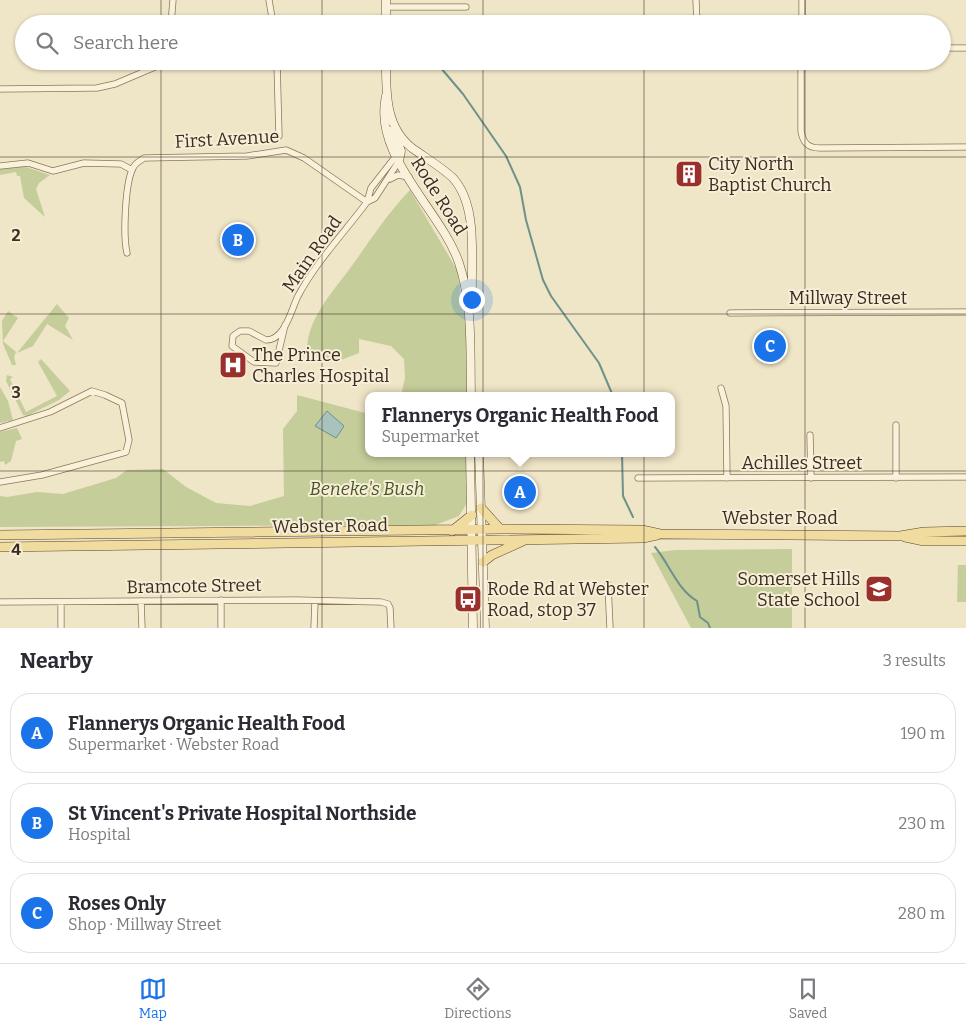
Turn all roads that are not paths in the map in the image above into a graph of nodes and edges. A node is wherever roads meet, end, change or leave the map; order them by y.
1 (173, 0) edge
2 (269, 0) edge
3 (696, 0) edge
4 (802, 0) edge
5 (386, 4) edge
6 (466, 7) dead end
7 (172, 15) edge
8 (272, 15) edge
9 (697, 15) edge
10 (802, 15) edge
11 (951, 48) edge
12 (966, 48) edge
13 (146, 70) edge
14 (277, 70) edge
15 (386, 70) edge
16 (801, 70) edge
17 (0, 89) edge
18 (386, 96) junction
19 (391, 118) junction
20 (279, 136) dead end
21 (966, 147) edge
22 (399, 157) junction
23 (428, 158) junction
24 (0, 166) edge
25 (132, 170) junction
26 (409, 177) junction
27 (390, 179) junction
28 (367, 202) junction
29 (127, 253) dead end
30 (966, 312) edge
31 (469, 313) junction
32 (730, 314) dead end
33 (285, 325) junction
34 (721, 388) dead end
35 (472, 392) edge
36 (896, 425) dead end
37 (0, 428) edge
38 (810, 435) dead end
39 (470, 457) edge
40 (479, 457) edge
41 (966, 477) edge
42 (638, 478) dead end
43 (727, 478) junction
44 (811, 478) junction
45 (896, 478) junction
46 (0, 482) edge
47 (481, 508) junction
48 (472, 515) junction
49 (500, 529) junction
50 (477, 530) junction
51 (452, 531) junction
52 (966, 531) edge
53 (660, 534) junction
54 (0, 535) edge
55 (900, 536) junction
56 (472, 541) junction
57 (482, 541) junction
58 (523, 541) junction
59 (966, 541) edge
60 (0, 547) edge
61 (483, 562) junction
62 (608, 584) dead end
63 (221, 600) junction
64 (141, 601) junction
65 (315, 601) junction
66 (0, 602) edge
67 (60, 602) junction
68 (61, 628) edge
69 (142, 628) edge
70 (221, 628) edge
71 (314, 628) edge
72 (391, 628) edge
73 (473, 628) edge
74 (485, 628) edge
75 (610, 628) edge

1 - 7 street
2 - 8 street
3 - 9 street
4 - 10 street
5 - 6 street
11 - 12 street
13 - 17 street
14 - 20 street
15 - 18 main road, Rode Road
16 - 21 street
18 - 19 main road, Rode Road
18 - 22 main road, Rode Road
19 - 22 main road
19 - 23 main road, Rode Road
22 - 23 main road
22 - 26 main road, Rode Road
22 - 27 street, Main Road
22 - 28 street, Main Road
23 - 31 main road, Rode Road
24 - 25 street
25 - 28 street, First Avenue
25 - 29 street
26 - 27 street
26 - 31 main road, Rode Road
27 - 28 street, Main Road
28 - 33 street, Main Road
30 - 32 street, Millway Street
31 - 35 main road, Rode Road
33 - 33 street, Main Road
34 - 43 street
36 - 45 street
37 - 46 street
38 - 44 street
39 - 48 main road
40 - 47 main road
41 - 45 street, Achilles Street
42 - 43 street, Achilles Street
43 - 44 street, Achilles Street
44 - 45 street, Achilles Street
47 - 49 main road
47 - 50 main road
48 - 50 main road
48 - 51 main road
49 - 50 main road, Webster Road
49 - 53 main road, Webster Road
50 - 51 main road, Webster Road
50 - 56 main road
50 - 57 main road
51 - 54 main road, Webster Road
52 - 55 main road, Webster Road
53 - 55 main road, Webster Road
53 - 58 main road, Webster Road
55 - 59 main road, Webster Road
56 - 57 main road, Webster Road
56 - 60 main road, Webster Road
56 - 73 main road
57 - 58 main road, Webster Road
57 - 61 main road
58 - 61 main road
61 - 74 main road
62 - 75 street
63 - 64 street, Bramcote Street
63 - 65 street, Bramcote Street
63 - 70 street
64 - 67 street, Bramcote Street
64 - 69 street
65 - 71 street
65 - 72 street, Bramcote Street
66 - 67 street, Bramcote Street
67 - 68 street

